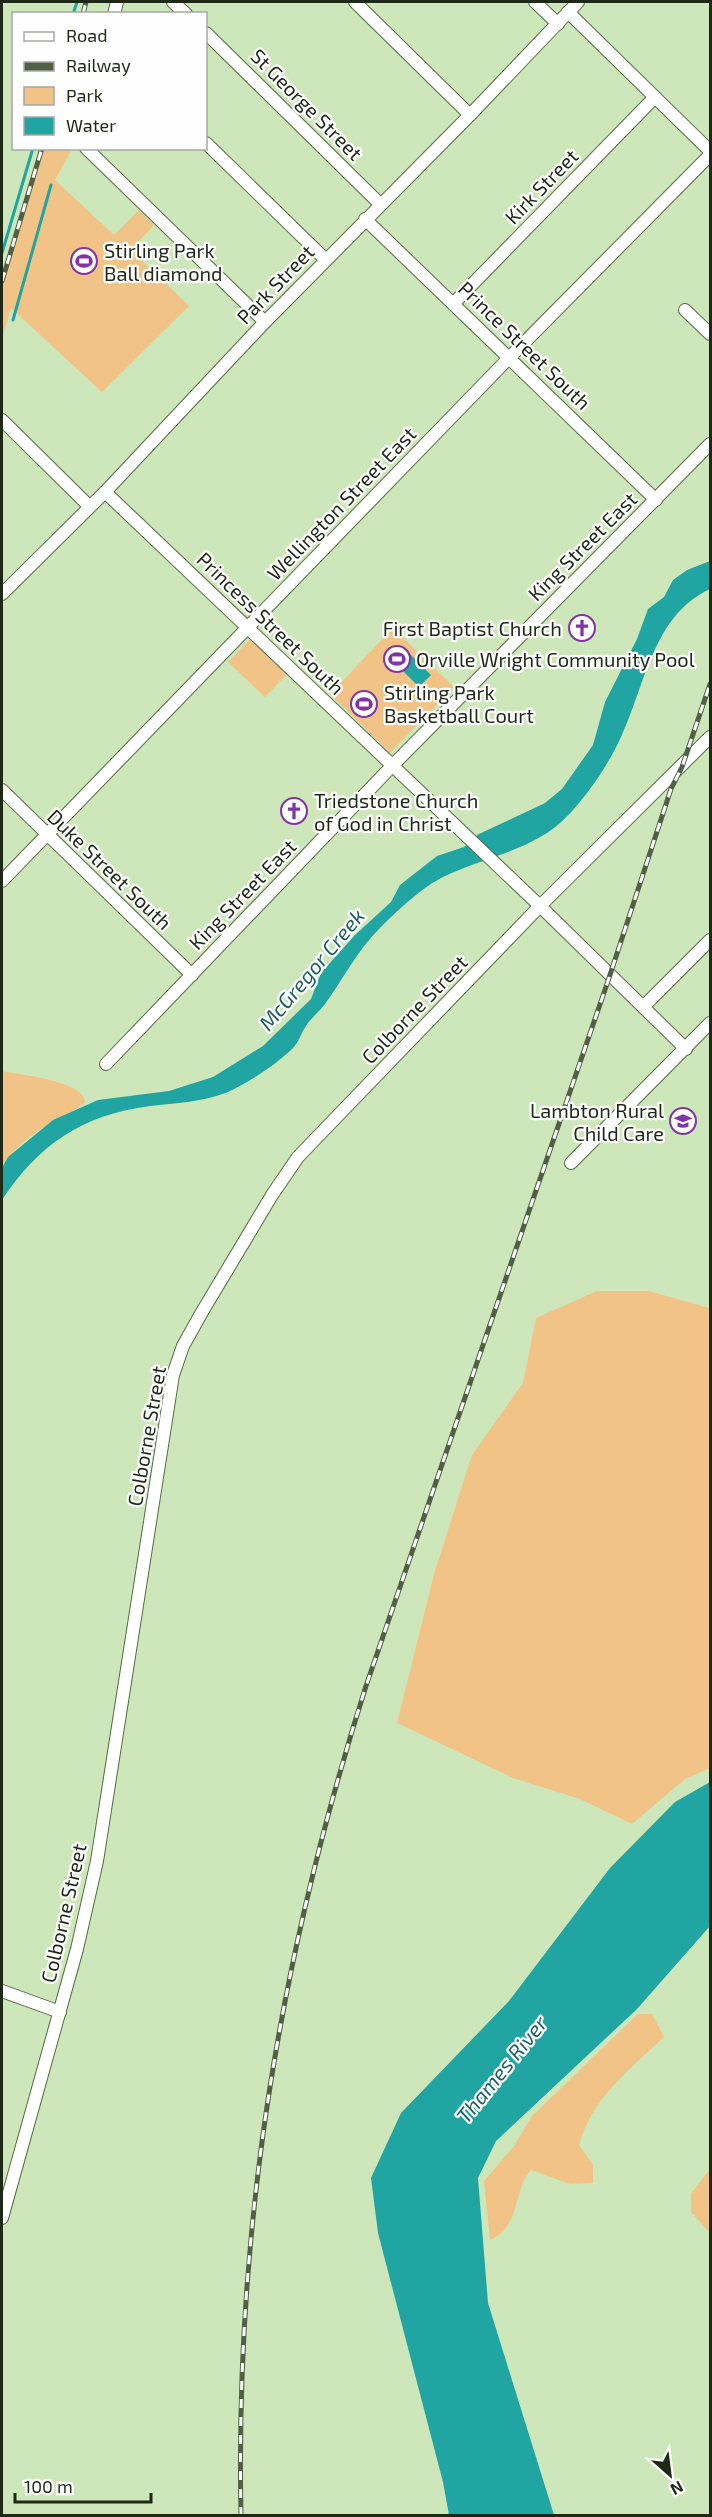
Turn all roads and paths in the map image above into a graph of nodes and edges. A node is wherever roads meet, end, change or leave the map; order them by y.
1 (355, 2) edge
2 (536, 2) edge
3 (578, 2) edge
4 (568, 12) junction
5 (558, 24) junction
6 (207, 34) edge
7 (655, 97) junction
8 (470, 115) junction
9 (207, 144) edge
10 (88, 150) edge
11 (711, 153) edge
12 (380, 204) junction
13 (365, 219) junction
14 (326, 260) junction
15 (454, 303) junction
16 (685, 310) dead end
17 (265, 322) junction
18 (711, 334) edge
19 (509, 358) junction
20 (2, 420) edge
21 (711, 444) edge
22 (105, 492) junction
23 (656, 500) junction
24 (89, 506) junction
25 (2, 594) edge
26 (248, 628) junction
27 (711, 737) edge
28 (392, 766) junction
29 (2, 790) edge
30 (46, 835) junction
31 (2, 881) edge
32 (540, 906) junction
33 (711, 940) edge
34 (192, 975) junction
35 (643, 1007) junction
36 (711, 1023) edge
37 (686, 1049) junction
38 (106, 1064) dead end
39 (571, 1163) dead end
40 (2, 1991) edge
41 (60, 2012) junction
42 (2, 2218) edge

1 - 8 street
2 - 5 street
3 - 4 street, Park Street
4 - 5 street, Park Street
4 - 7 street
5 - 8 street, Park Street
6 - 12 street, St George Street
7 - 11 street
7 - 15 street, Kirk Street
8 - 12 street, Park Street
9 - 14 street
10 - 17 street
11 - 19 street, Wellington Street East
12 - 13 street, Park Street
13 - 14 street, Park Street
13 - 15 street, Prince Street South
14 - 17 street, Park Street
15 - 19 street, Prince Street South
16 - 18 street
17 - 22 street, Park Street
19 - 23 street, Prince Street South
19 - 26 street, Wellington Street East
20 - 24 street
21 - 23 street, King Street East
22 - 24 street, Park Street
22 - 26 street, Princess Street South
23 - 28 street, King Street East
24 - 25 street, Park Street
26 - 28 street, Princess Street South
26 - 30 street, Wellington Street East
27 - 32 street, Colborne Street
28 - 32 street, Princess Street South
28 - 34 street, King Street East
29 - 30 street, Duke Street South
30 - 31 street, Wellington Street East
30 - 34 street, Duke Street South
32 - 35 street, Princess Street South
32 - 41 street, Colborne Street
33 - 35 street
34 - 38 street, King Street East
35 - 37 street, Princess Street South
36 - 37 street
37 - 39 street
40 - 41 street
41 - 42 street, Colborne Street

